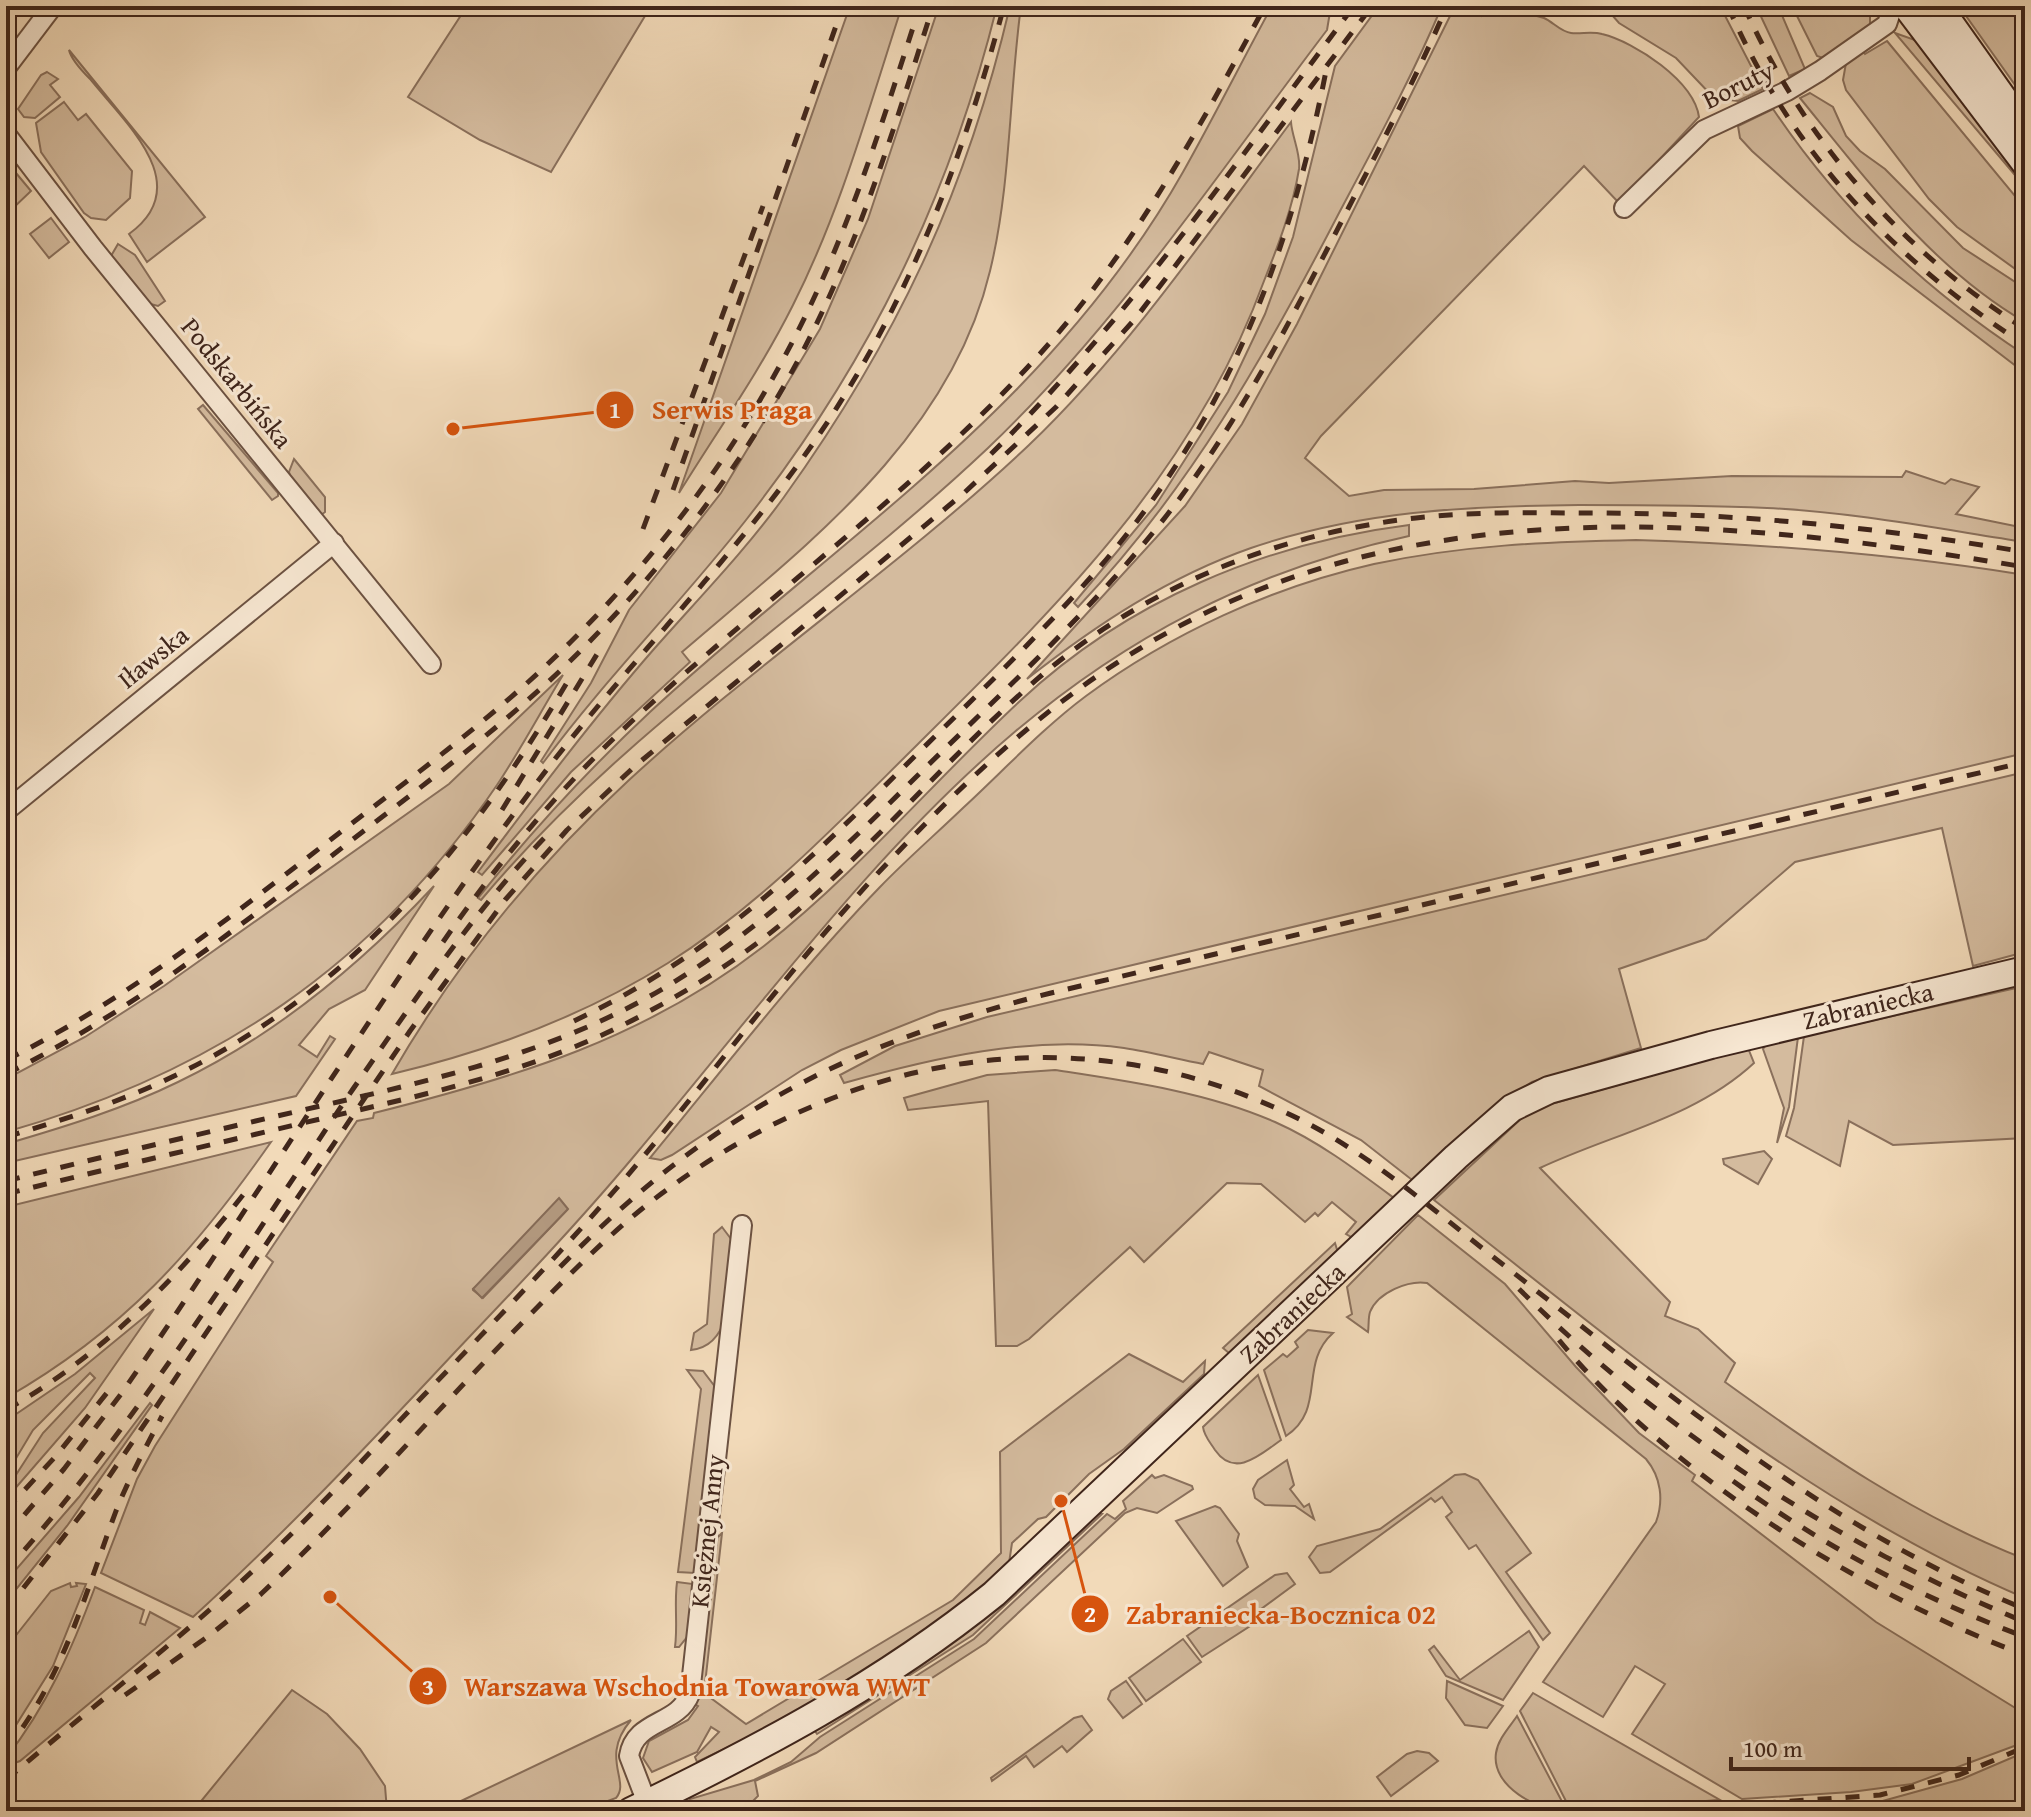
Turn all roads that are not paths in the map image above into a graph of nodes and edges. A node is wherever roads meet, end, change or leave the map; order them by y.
1 (53, 6) edge
2 (1938, 6) edge
3 (1895, 12) edge
4 (6, 68) edge
5 (2025, 129) edge
6 (6, 134) edge
7 (2025, 163) edge
8 (1624, 208) dead end
9 (334, 543) junction
10 (431, 664) dead end
11 (6, 811) edge
12 (2025, 970) edge
13 (742, 1225) dead end
14 (645, 1809) edge

1 - 4 street
2 - 5 main road
3 - 7 main road
3 - 8 street, Boruty
6 - 9 street, Podskarbińska
9 - 10 street, Podskarbińska
9 - 11 street, Iławska
12 - 14 main road, Zabraniecka
13 - 14 street, Księżnej Anny

